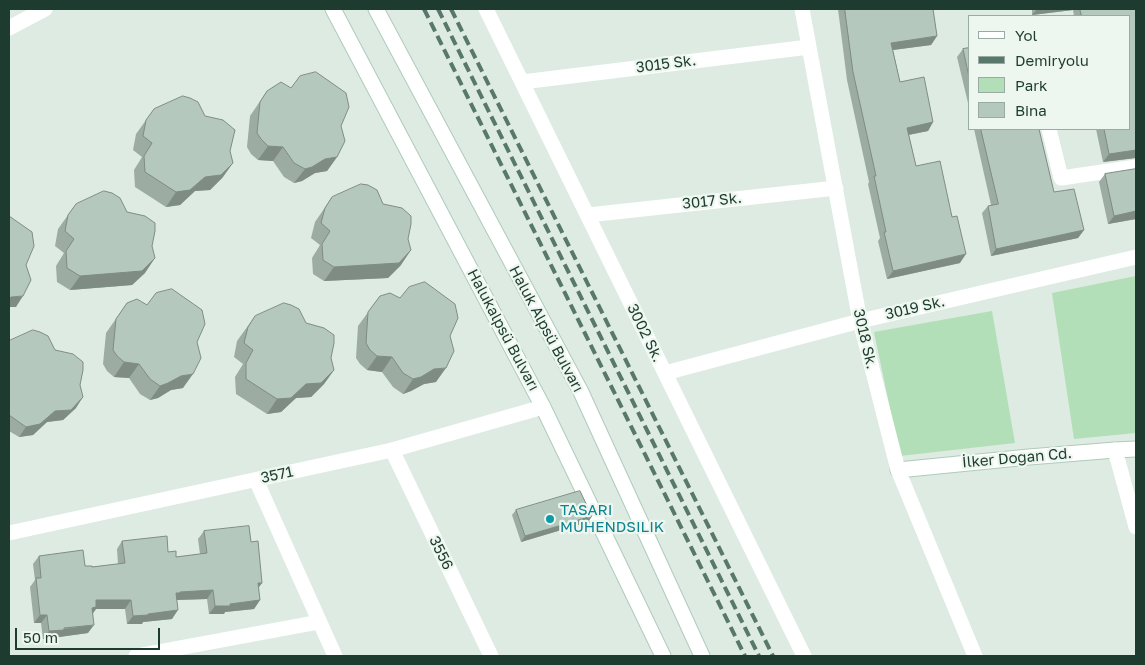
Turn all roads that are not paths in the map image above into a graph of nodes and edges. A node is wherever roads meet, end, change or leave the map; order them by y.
1 (45, 9) edge
2 (334, 9) edge
3 (376, 9) edge
4 (486, 9) edge
5 (802, 9) edge
6 (9, 28) edge
7 (809, 47) junction
8 (522, 82) junction
9 (1049, 130) edge
10 (1136, 167) edge
11 (836, 188) junction
12 (588, 215) junction
13 (1136, 257) edge
14 (860, 321) junction
15 (665, 373) junction
16 (543, 407) junction
17 (392, 450) junction
18 (1115, 450) junction
19 (1136, 450) edge
20 (898, 470) junction
21 (256, 480) junction
22 (1136, 527) edge
23 (9, 533) edge
24 (319, 622) junction
25 (179, 653) edge
26 (136, 656) edge
27 (335, 656) edge
28 (491, 656) edge
29 (663, 656) edge
30 (702, 656) edge
31 (804, 656) edge
32 (975, 656) edge

1 - 6 street
2 - 16 street, Halukalpsü Bulvarı
3 - 30 street, Haluk Alpsü Bulvarı
4 - 8 street, 3002 Sk.
5 - 7 street, 3018 Sk.
7 - 8 street, 3015 Sk.
7 - 11 street, 3018 Sk.
8 - 12 street, 3002 Sk.
9 - 10 street
11 - 12 street, 3017 Sk.
11 - 14 street, 3018 Sk.
12 - 15 street, 3002 Sk.
13 - 14 street, 3019 Sk.
14 - 15 street, 3019 Sk.
14 - 20 street, 3018 Sk.
15 - 31 street, 3002 Sk.
16 - 17 street, 3571
16 - 29 street, Halukalpsü Bulvarı
17 - 21 street, 3571
17 - 28 street, 3556
18 - 19 street, İlker Doğan Cd.
18 - 20 street, İlker Doğan Cd.
18 - 22 street
20 - 32 street, 3018 Sk.
21 - 23 street, 3571
21 - 24 street
24 - 25 street
24 - 27 street
25 - 26 street

